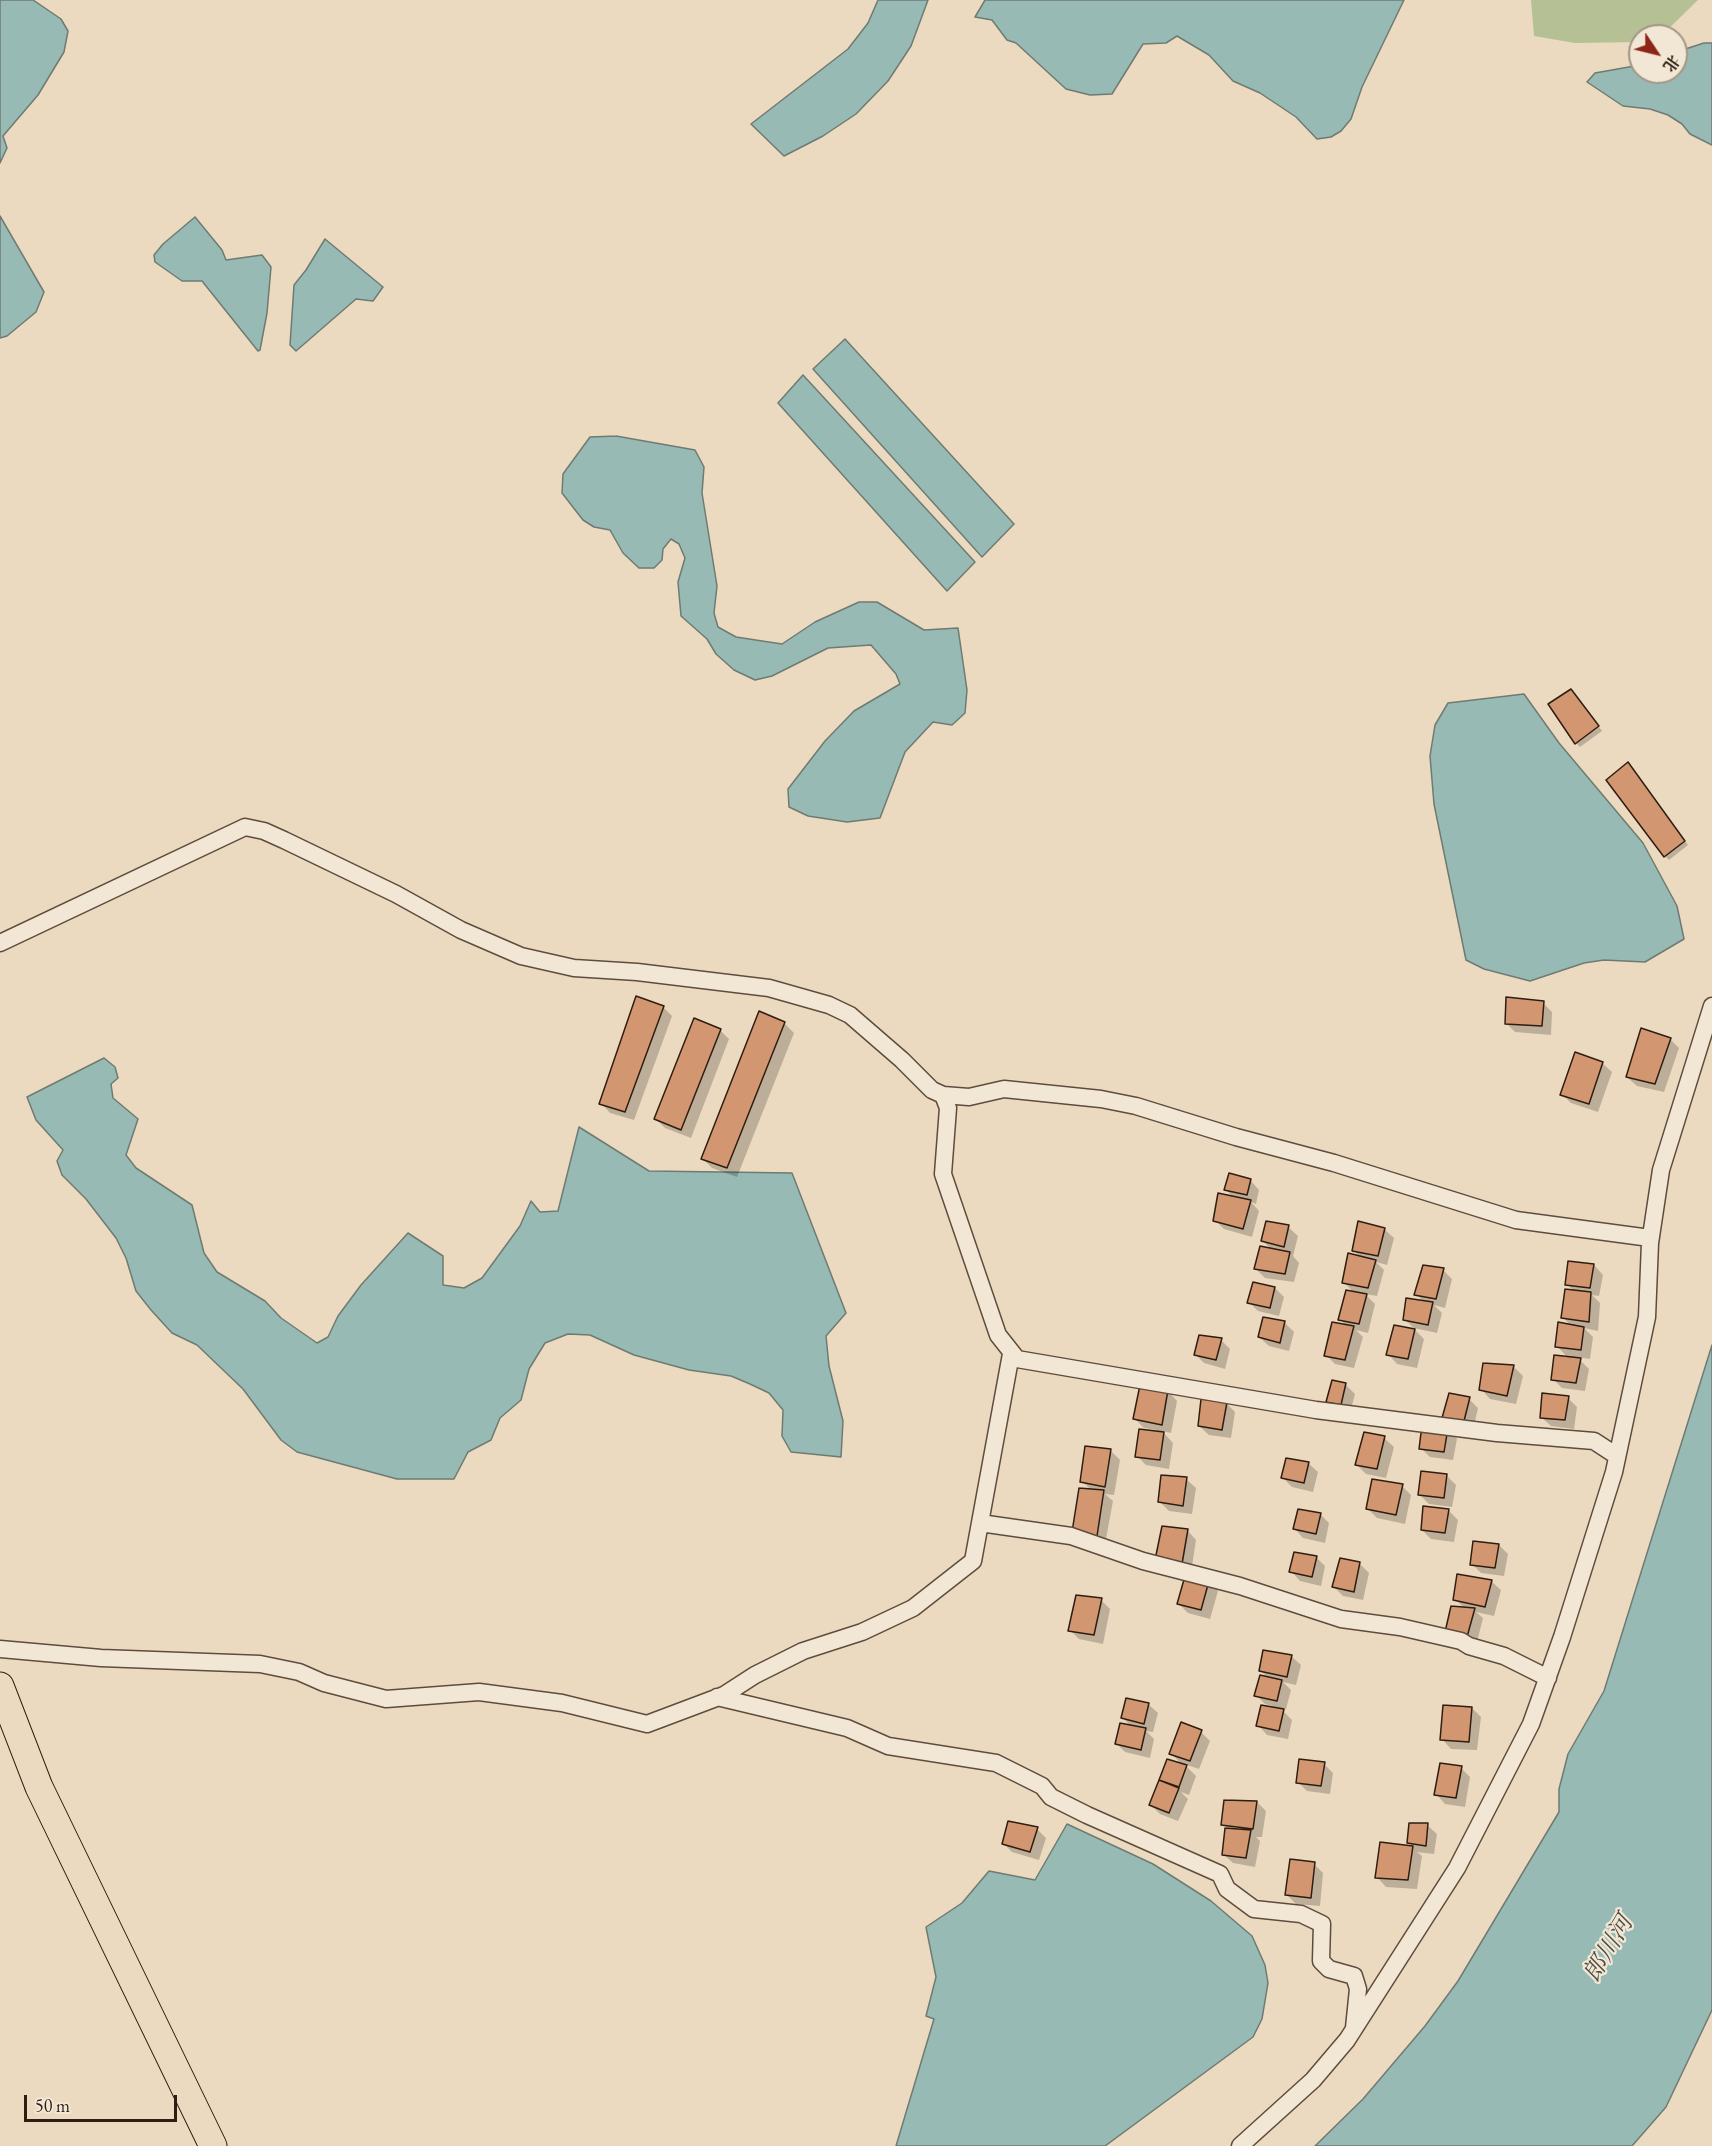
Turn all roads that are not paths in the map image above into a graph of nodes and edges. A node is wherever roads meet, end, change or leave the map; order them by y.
1 (0, 943) edge
2 (1712, 1006) edge
3 (943, 1095) junction
4 (1650, 1238) junction
5 (1011, 1354) junction
6 (1617, 1456) junction
7 (980, 1523) junction
8 (0, 1649) edge
9 (1548, 1678) junction
10 (0, 1686) edge
11 (717, 1697) junction
12 (1354, 2030) junction
13 (213, 2146) edge
14 (1240, 2146) edge

1 - 3 street
2 - 4 street
3 - 4 street
3 - 5 street
4 - 6 street
5 - 6 street
5 - 7 street
6 - 9 street
7 - 9 street
7 - 11 street
8 - 11 street
9 - 12 street
10 - 13 main road
11 - 12 street
12 - 14 street

